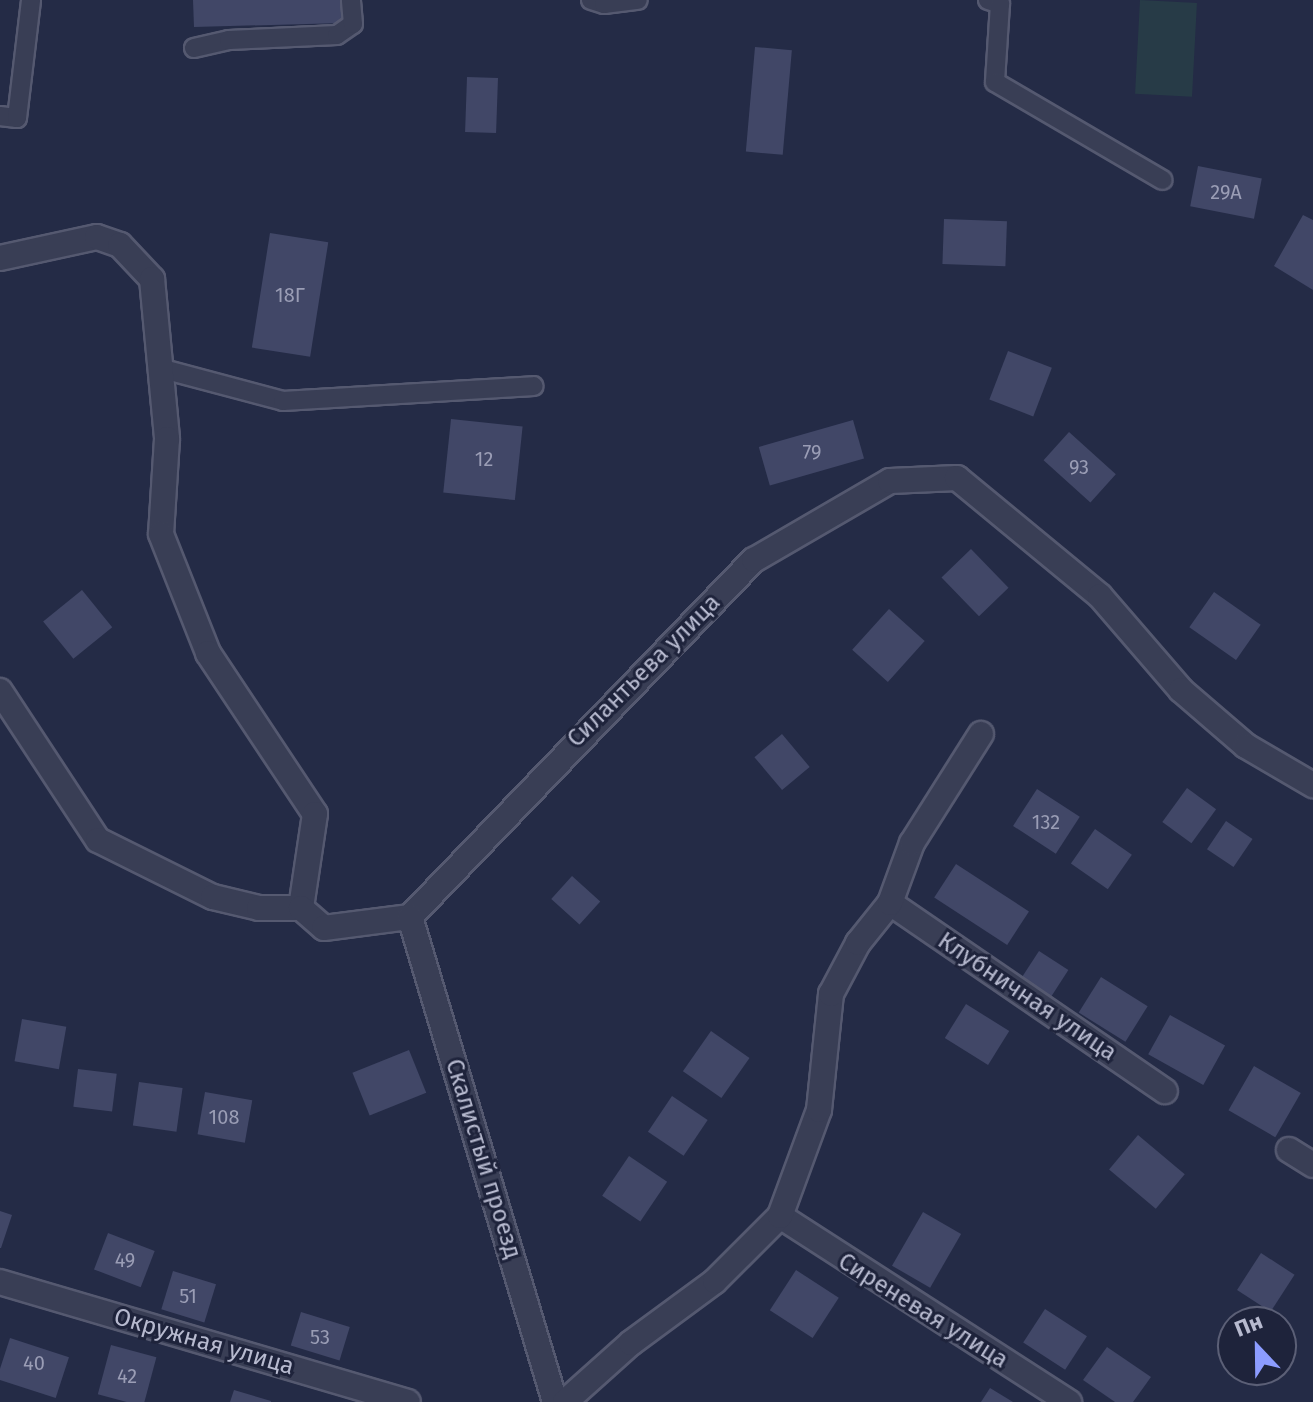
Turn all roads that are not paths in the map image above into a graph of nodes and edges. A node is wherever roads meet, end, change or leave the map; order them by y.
1 (31, 0) edge
2 (351, 0) edge
3 (591, 0) edge
4 (638, 0) edge
5 (988, 0) edge
6 (194, 48) dead end
7 (0, 116) edge
8 (1163, 180) dead end
9 (0, 258) edge
10 (163, 369) junction
11 (534, 386) dead end
12 (0, 691) edge
13 (981, 734) dead end
14 (1313, 785) edge
15 (890, 903) junction
16 (301, 908) junction
17 (410, 917) junction
18 (1165, 1091) dead end
19 (1289, 1150) dead end
20 (1313, 1165) edge
21 (780, 1216) junction
22 (0, 1282) edge
23 (408, 1402) edge
24 (555, 1402) edge
25 (565, 1402) edge
26 (1069, 1402) edge

1 - 7 lane
2 - 6 lane
3 - 4 lane
5 - 8 lane
9 - 10 street
10 - 11 lane
10 - 16 street
12 - 16 street
13 - 15 street
14 - 17 street, Силантьева улица
15 - 18 street, Клубничная улица
15 - 21 street
16 - 17 street
17 - 24 street, Скалистый проезд
19 - 20 street
21 - 25 street
21 - 26 street, Сиреневая улица
22 - 23 street, Окружная улица

